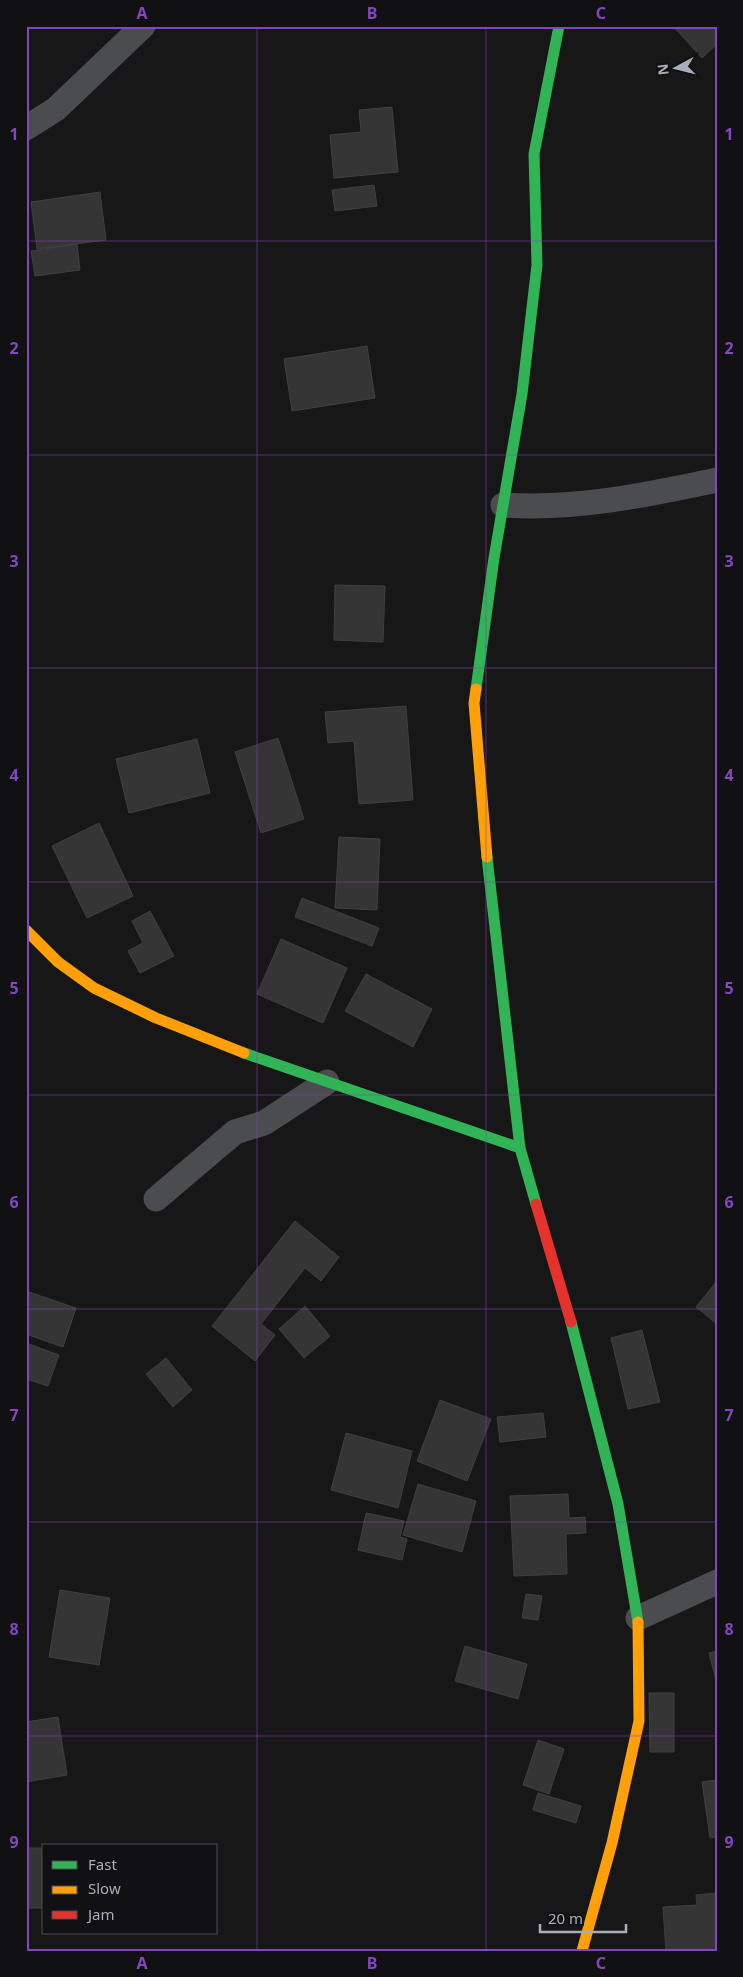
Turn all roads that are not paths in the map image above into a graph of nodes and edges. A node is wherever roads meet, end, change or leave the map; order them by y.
1 (143, 26) edge
2 (560, 26) edge
3 (26, 128) edge
4 (717, 480) edge
5 (503, 505) junction
6 (26, 930) edge
7 (327, 1082) junction
8 (520, 1148) junction
9 (156, 1199) dead end
10 (717, 1582) edge
11 (638, 1618) junction
12 (582, 1951) edge

1 - 3 street
2 - 5 street
4 - 5 street
5 - 8 street
6 - 7 street
7 - 8 street
7 - 9 street
8 - 11 street
10 - 11 street
11 - 12 street

